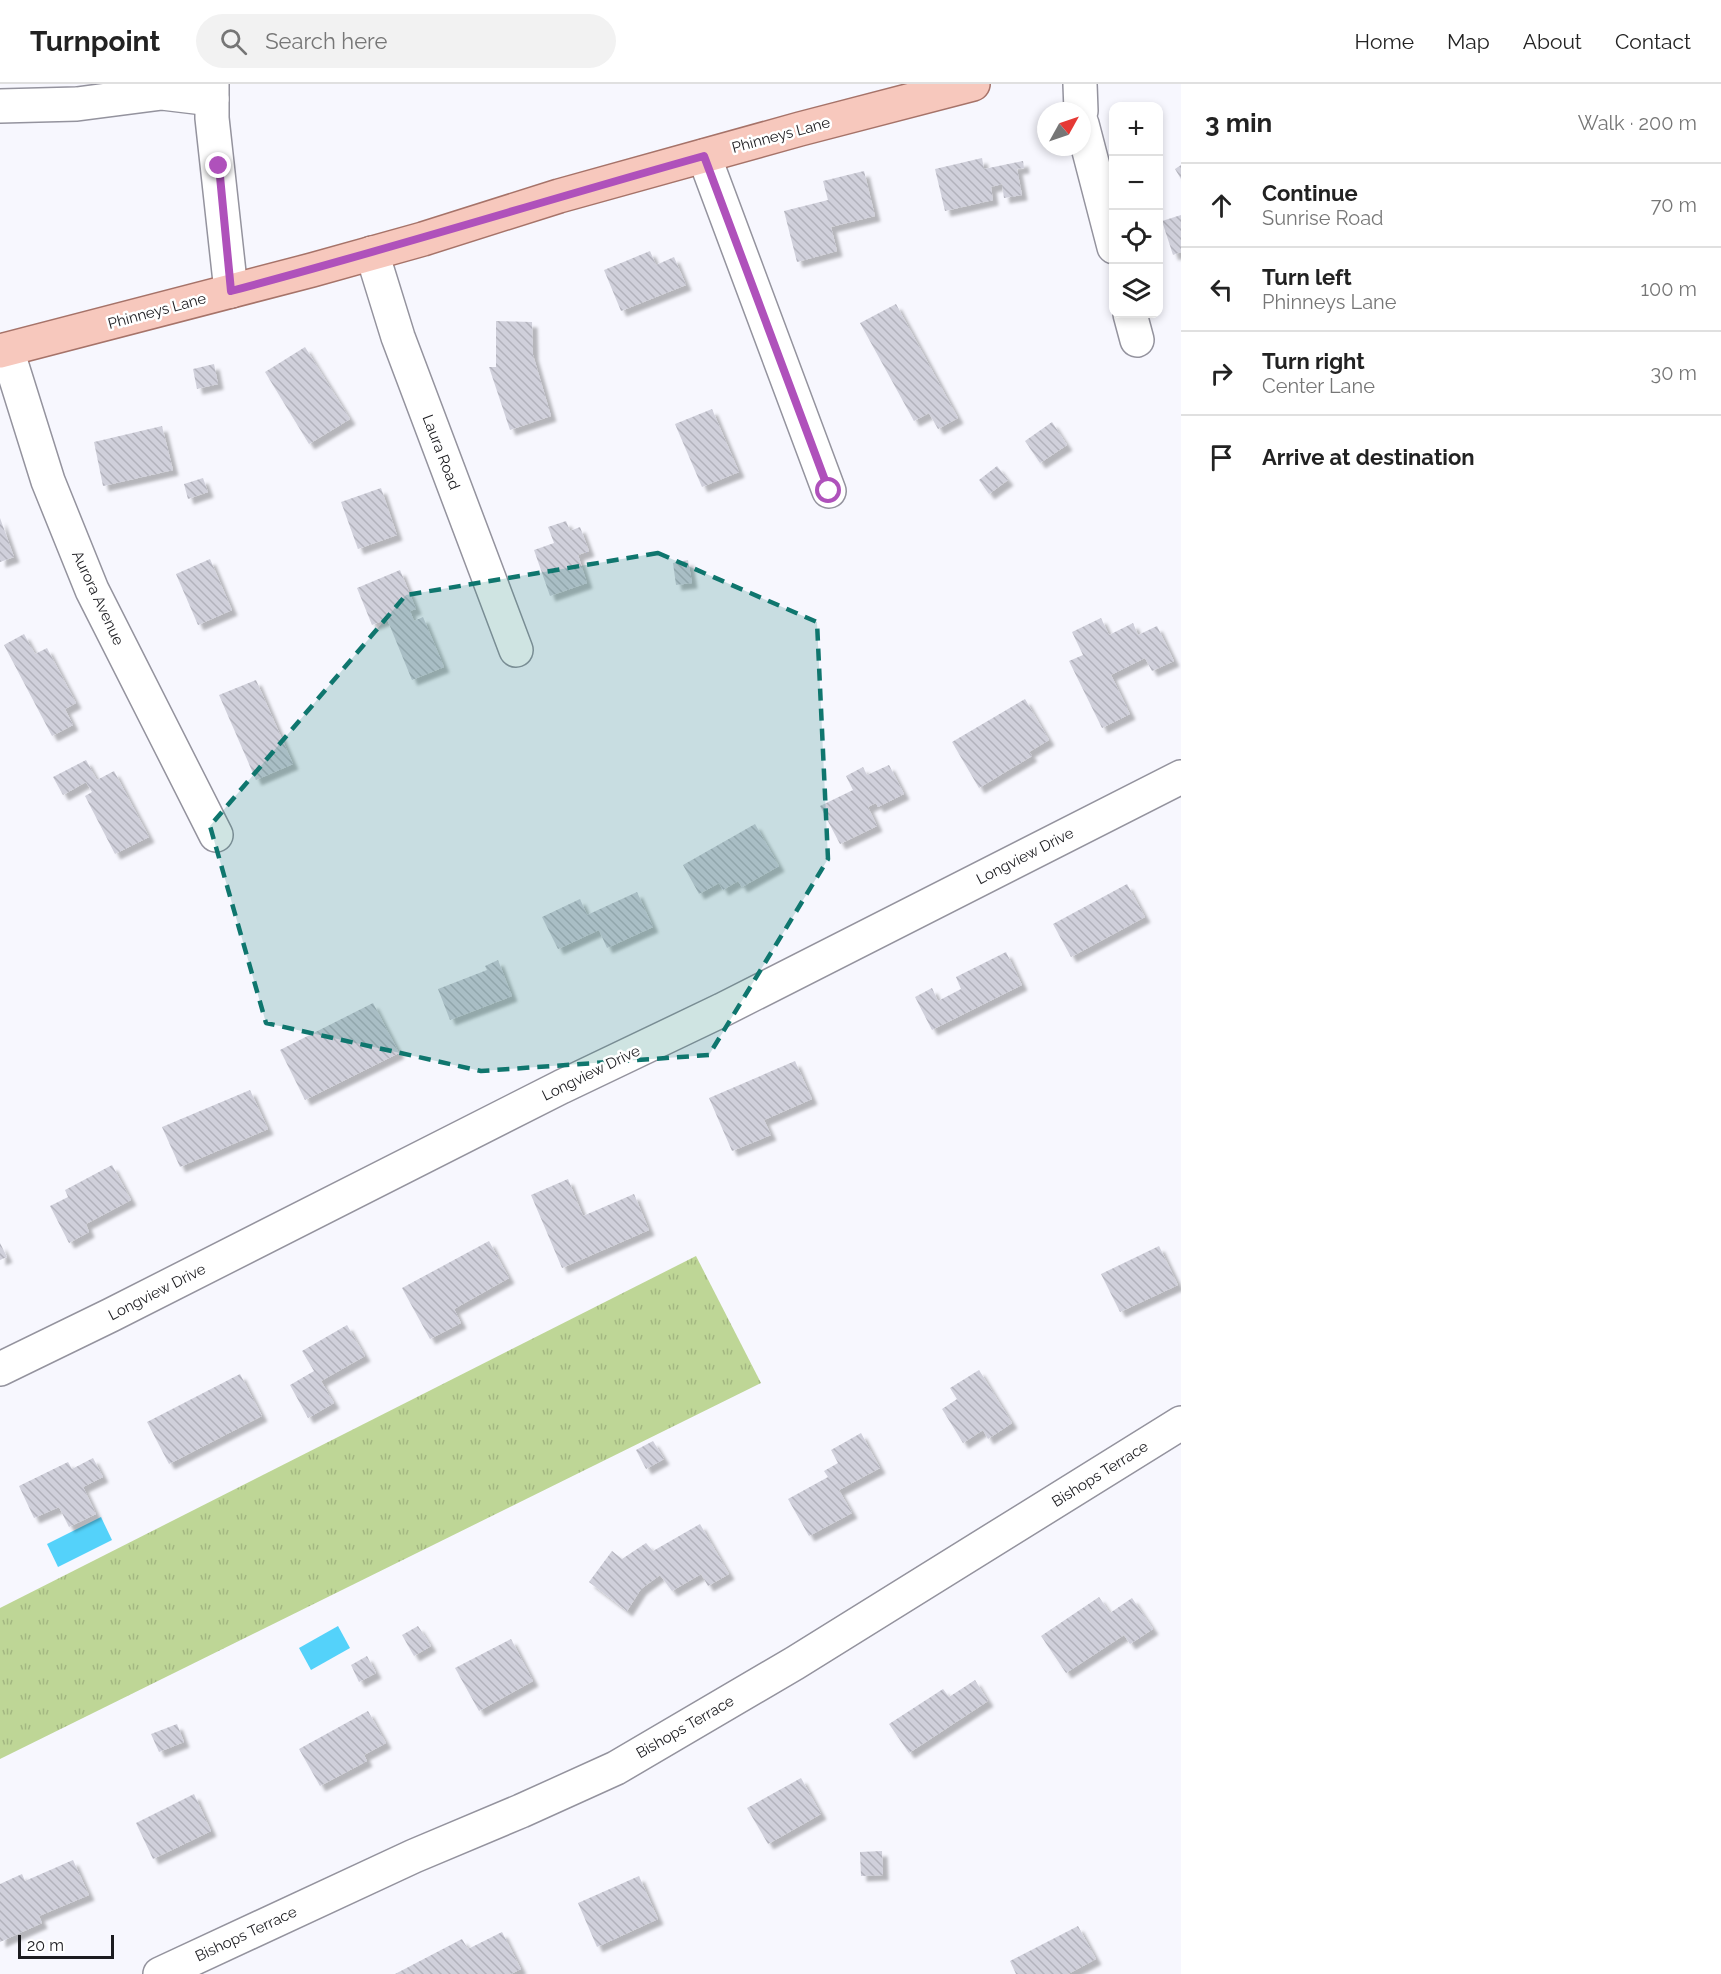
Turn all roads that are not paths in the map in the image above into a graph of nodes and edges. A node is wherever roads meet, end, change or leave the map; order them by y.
1 (973, 84) edge
2 (1080, 84) edge
3 (212, 92) edge
4 (1081, 102) edge
5 (0, 106) edge
6 (704, 156) junction
7 (1090, 156) edge
8 (1109, 231) edge
9 (372, 253) junction
10 (231, 291) junction
11 (3, 350) edge
12 (829, 491) dead end
13 (516, 650) dead end
14 (1181, 777) edge
15 (216, 835) dead end
16 (0, 1369) edge
17 (1181, 1423) edge
18 (160, 1974) edge

1 - 6 main road, Phinneys Lane
2 - 4 street
3 - 5 street
3 - 10 street
6 - 9 main road, Phinneys Lane
6 - 12 street
7 - 8 street
9 - 10 main road, Phinneys Lane
9 - 13 street, Laura Road
10 - 11 main road, Phinneys Lane
11 - 15 street, Aurora Avenue
14 - 16 street, Longview Drive
17 - 18 street, Bishops Terrace

